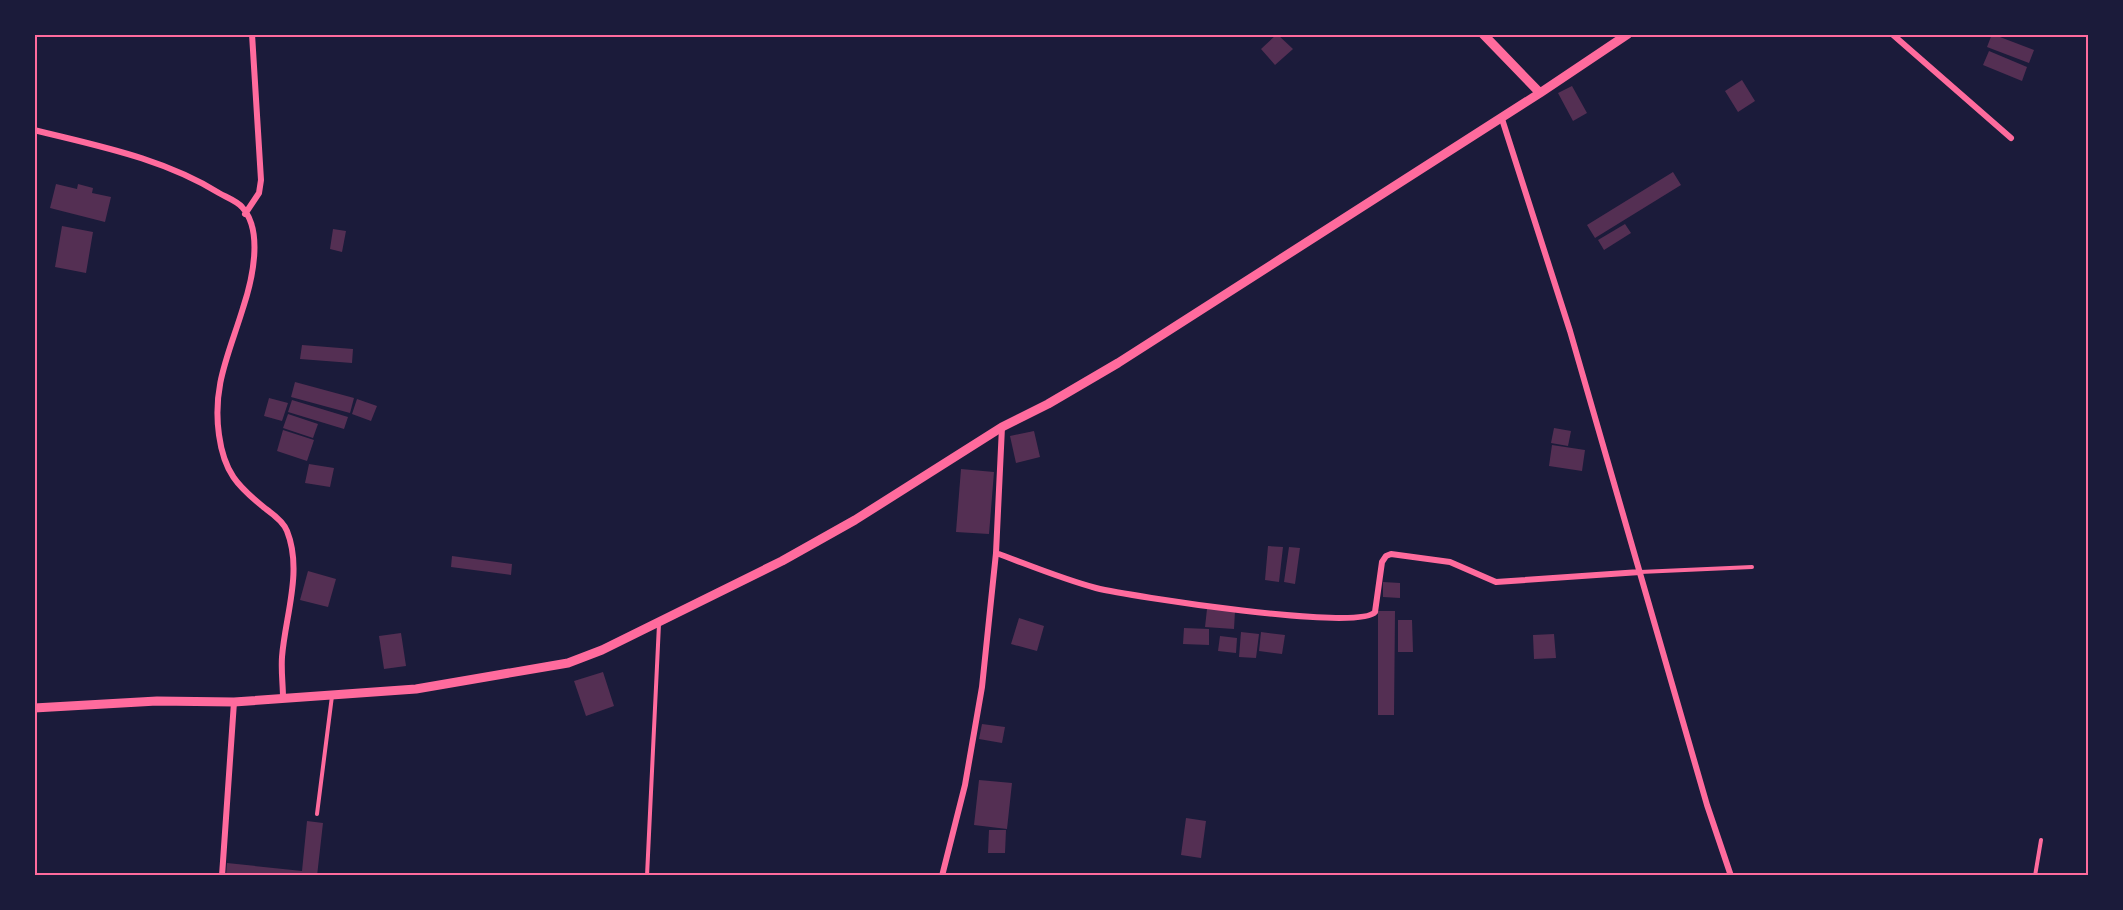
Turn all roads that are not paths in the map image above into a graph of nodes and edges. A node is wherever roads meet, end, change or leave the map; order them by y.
1 (252, 34) edge
2 (1483, 34) edge
3 (1628, 34) edge
4 (1892, 34) edge
5 (1540, 93) junction
6 (1502, 119) junction
7 (34, 130) edge
8 (2011, 138) dead end
9 (245, 214) junction
10 (1002, 427) junction
11 (996, 553) junction
12 (1752, 567) dead end
13 (1640, 572) junction
14 (659, 621) junction
15 (332, 695) junction
16 (283, 698) junction
17 (234, 702) junction
18 (34, 708) edge
19 (317, 814) dead end
20 (2041, 840) dead end
21 (222, 876) edge
22 (647, 876) edge
23 (942, 876) edge
24 (1731, 876) edge
25 (2035, 876) edge

1 - 9 street
2 - 5 street
3 - 5 street
4 - 8 street
5 - 6 street
6 - 10 street
6 - 13 street
7 - 9 street
9 - 16 street
10 - 11 street
10 - 14 street
11 - 13 street
11 - 23 street
12 - 13 lane
13 - 24 street
14 - 15 street
14 - 22 lane
15 - 16 street
15 - 19 lane
16 - 17 street
17 - 18 street
17 - 21 street
20 - 25 lane

